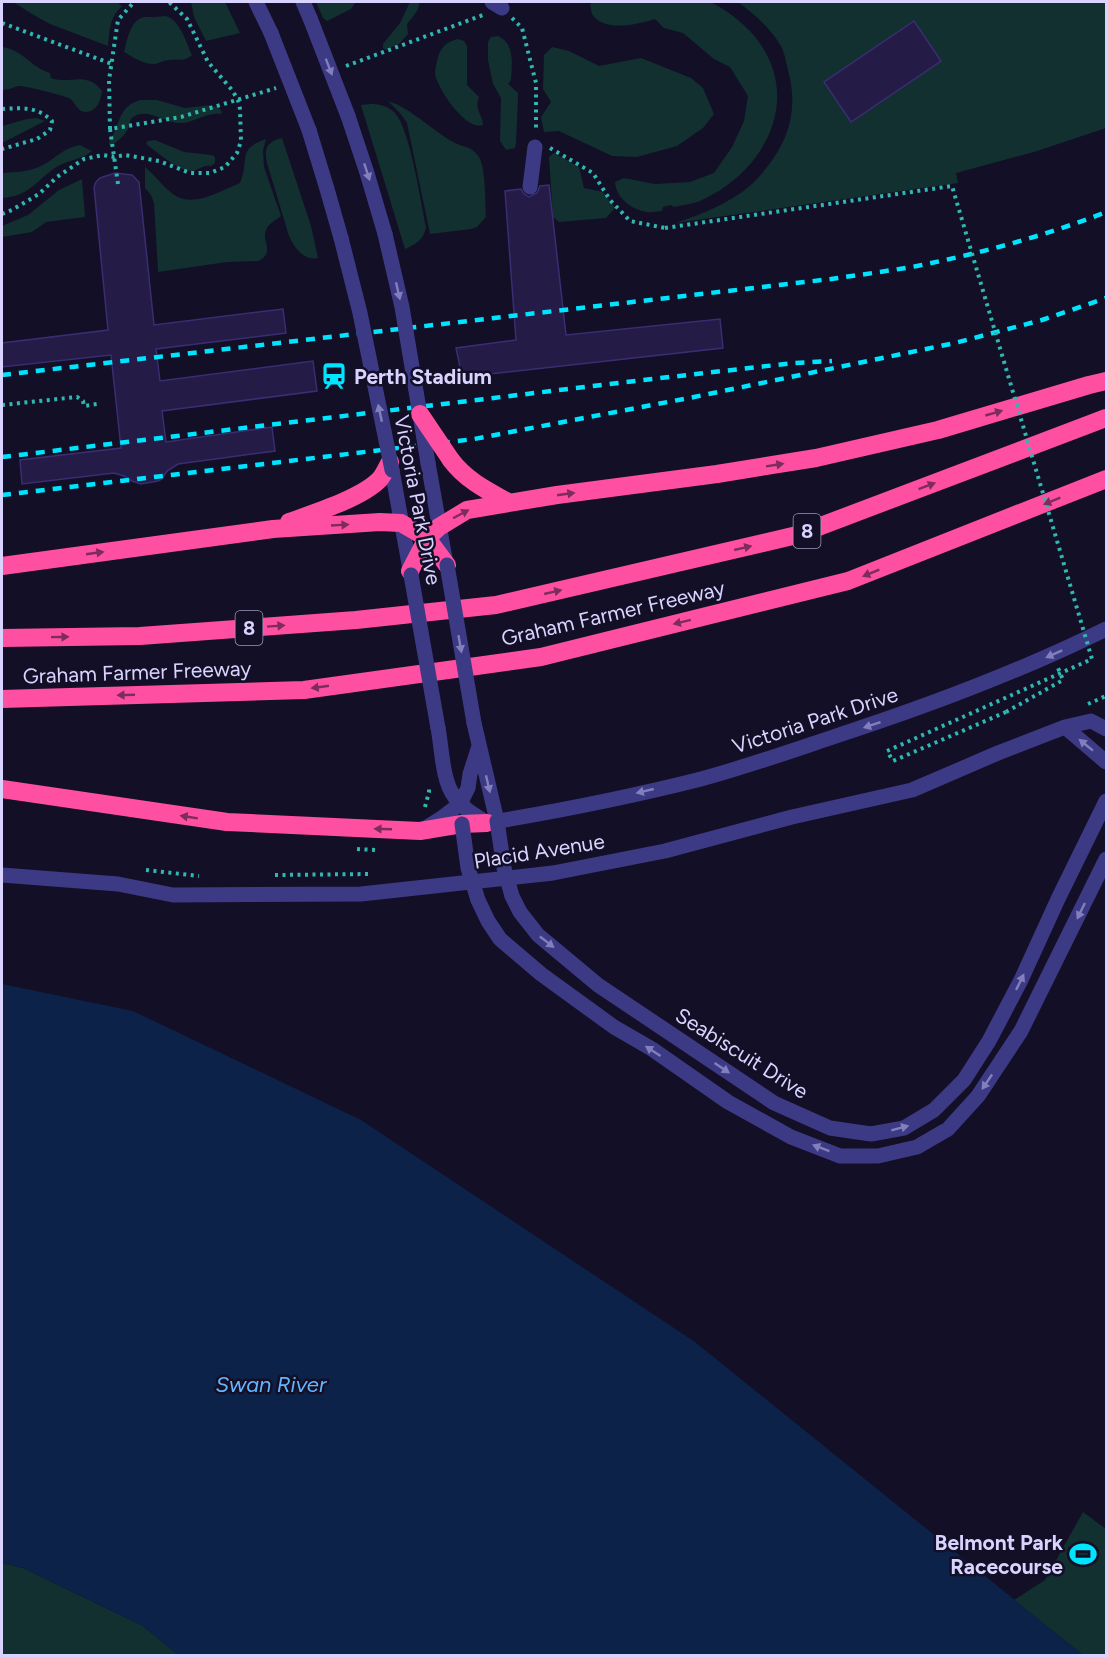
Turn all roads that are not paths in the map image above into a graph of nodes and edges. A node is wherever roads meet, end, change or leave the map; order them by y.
1 (256, 2) edge
2 (303, 2) edge
3 (535, 147) road end
4 (530, 187) dead end
5 (1107, 381) edge
6 (420, 414) junction
7 (1107, 418) edge
8 (389, 468) junction
9 (1107, 479) edge
10 (508, 502) junction
11 (401, 522) junction
12 (273, 529) junction
13 (433, 532) junction
14 (447, 565) joint
15 (2, 566) edge
16 (410, 571) junction
17 (1107, 629) edge
18 (2, 638) edge
19 (2, 699) edge
20 (1065, 728) junction
21 (1107, 729) edge
22 (479, 747) junction
23 (1107, 762) edge
24 (2, 789) edge
25 (1107, 801) edge
26 (460, 804) junction
27 (492, 822) junction
28 (462, 824) junction
29 (420, 831) junction
30 (1107, 859) edge
31 (2, 875) edge

8 -> 1 street, Victoria Park Drive, bridge
2 -> 6 street, Victoria Park Drive, bridge
3 - 4 street
10 -> 5 highway
6 - 10 highway, bridge
6 - 13 street, Victoria Park Drive, bridge
18 -> 7 highway, Graham Farmer Freeway / 8
8 - 11 street, Victoria Park Drive
8 - 12 highway
9 -> 19 highway, Graham Farmer Freeway
13 -> 10 highway
12 -> 11 highway
11 - 13 highway
11 - 16 street, Victoria Park Drive
15 -> 12 highway
13 - 14 highway
13 - 16 highway
14 -> 22 street, Victoria Park Drive, bridge
16 - 26 street, Victoria Park Drive, bridge
17 -> 27 street, Victoria Park Drive
20 - 21 street, Placid Avenue
23 -> 20 street
20 - 31 street, Placid Avenue
22 - 26 street, Victoria Park Drive
22 -> 27 street, Seabiscuit Drive
29 -> 24 highway
27 -> 25 street, Seabiscuit Drive, bridge
26 - 27 street, Victoria Park Drive
26 - 28 street
26 - 29 street
27 - 28 highway
28 - 29 highway
30 -> 28 street, bridge

